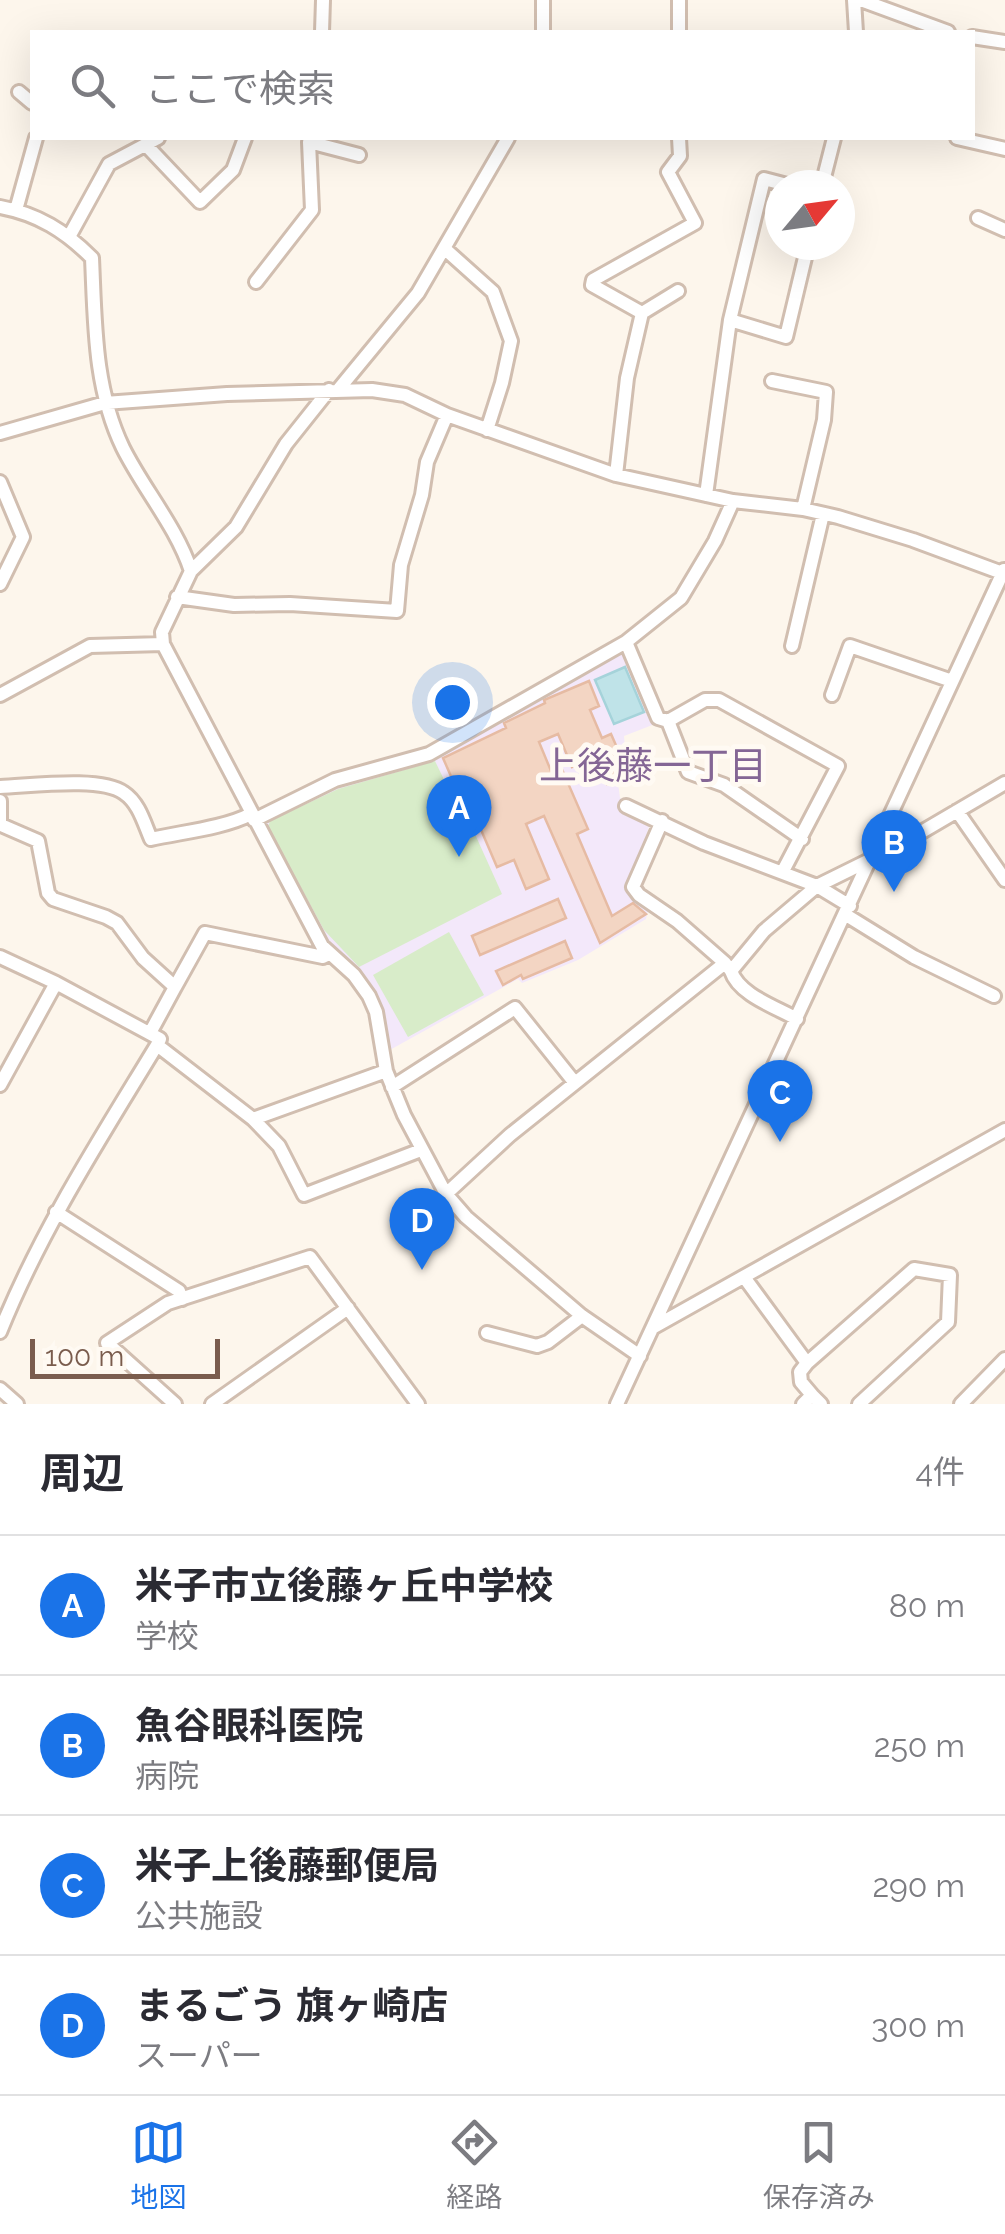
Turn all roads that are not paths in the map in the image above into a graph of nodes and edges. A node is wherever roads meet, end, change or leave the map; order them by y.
1 (323, 0) edge
2 (543, 0) edge
3 (678, 0) edge
4 (858, 0) edge
5 (322, 30) edge
6 (543, 30) edge
7 (679, 30) edge
8 (856, 30) edge
9 (942, 30) edge
10 (975, 37) edge
11 (1005, 42) edge
12 (19, 92) dead end
13 (30, 101) edge
14 (35, 140) edge
15 (243, 140) edge
16 (310, 140) edge
17 (507, 140) edge
18 (680, 140) edge
19 (833, 140) edge
20 (966, 140) edge
21 (152, 141) edge
22 (1005, 149) edge
23 (358, 155) dead end
24 (826, 170) edge
25 (765, 180) edge
26 (0, 207) edge
27 (16, 210) junction
28 (978, 218) dead end
29 (1005, 230) edge
30 (70, 236) junction
31 (444, 249) junction
32 (804, 260) edge
33 (256, 282) dead end
34 (678, 291) dead end
35 (642, 312) junction
36 (730, 320) junction
37 (772, 381) dead end
38 (334, 390) junction
39 (105, 403) junction
40 (447, 415) junction
41 (487, 430) junction
42 (0, 433) edge
43 (616, 475) junction
44 (0, 482) edge
45 (706, 495) junction
46 (732, 500) junction
47 (802, 509) junction
48 (823, 514) junction
49 (191, 570) junction
50 (1004, 572) edge
51 (0, 584) edge
52 (177, 597) junction
53 (626, 642) junction
54 (163, 644) junction
55 (792, 646) dead end
56 (952, 681) junction
57 (0, 695) edge
58 (832, 695) dead end
59 (668, 721) junction
60 (1005, 782) edge
61 (0, 786) edge
62 (0, 801) edge
63 (626, 806) dead end
64 (957, 810) junction
65 (253, 817) junction
66 (662, 821) junction
67 (0, 825) edge
68 (802, 839) junction
69 (870, 859) junction
70 (782, 871) junction
71 (1004, 875) edge
72 (817, 886) junction
73 (848, 910) junction
74 (329, 954) junction
75 (0, 957) edge
76 (728, 967) junction
77 (56, 982) junction
78 (175, 987) junction
79 (994, 996) dead end
80 (797, 1019) junction
81 (154, 1039) junction
82 (6, 1059) edge
83 (386, 1071) junction
84 (575, 1084) junction
85 (0, 1085) edge
86 (392, 1087) junction
87 (253, 1118) junction
88 (1005, 1130) edge
89 (422, 1150) junction
90 (446, 1194) junction
91 (56, 1212) junction
92 (744, 1278) junction
93 (182, 1299) junction
94 (348, 1308) junction
95 (582, 1316) junction
96 (652, 1328) junction
97 (0, 1332) edge
98 (487, 1333) dead end
99 (640, 1356) junction
100 (1005, 1360) edge
101 (807, 1362) junction
102 (0, 1389) edge
103 (812, 1401) edge
104 (411, 1402) edge
105 (17, 1404) edge
106 (176, 1404) edge
107 (212, 1404) edge
108 (617, 1404) edge
109 (859, 1404) edge
110 (961, 1404) edge

1 - 5 street
2 - 6 street
3 - 7 street
4 - 8 street
4 - 9 street
10 - 11 street
12 - 13 street
14 - 27 street
15 - 21 street
16 - 23 street
16 - 33 street
17 - 31 street
18 - 35 street
19 - 24 street
20 - 22 street
21 - 30 street
25 - 36 street
26 - 27 street
27 - 30 street
28 - 29 street
30 - 39 street
31 - 38 street
31 - 41 street
32 - 36 street
34 - 35 street
35 - 43 street
36 - 45 street
37 - 47 street
38 - 39 street
38 - 40 street
38 - 49 street
39 - 42 street
39 - 49 street
40 - 41 street
40 - 52 street
41 - 43 street
43 - 45 street
44 - 51 street
45 - 46 street
46 - 47 street
46 - 53 street
47 - 48 street
48 - 50 street
48 - 55 street
49 - 52 street
50 - 56 street
52 - 54 street
53 - 59 street
53 - 65 street
54 - 57 street
54 - 65 street
56 - 58 street
56 - 69 street
59 - 68 street
59 - 68 street
60 - 64 street
61 - 65 street
62 - 67 street
63 - 66 street
64 - 69 street
64 - 71 street
65 - 74 street
66 - 70 street
66 - 76 street
67 - 78 street
68 - 70 street
69 - 72 street
69 - 73 street
70 - 72 street
72 - 73 street
72 - 76 street
73 - 79 street
73 - 80 street
74 - 78 street
74 - 83 street
75 - 77 street
76 - 80 street
76 - 84 street
77 - 81 street
77 - 82 street
78 - 81 street
80 - 96 street
81 - 87 street
81 - 91 street
82 - 85 street
83 - 86 street
83 - 87 street
84 - 86 street
84 - 90 street
86 - 89 street
87 - 89 street
88 - 92 street
89 - 90 street
90 - 95 street
91 - 93 street
91 - 97 street
92 - 96 street
92 - 101 street
93 - 94 street
93 - 106 street
94 - 104 street
94 - 107 street
95 - 98 street
95 - 99 street
96 - 99 street
99 - 108 street
100 - 110 street
101 - 103 street
101 - 109 street
102 - 105 street

